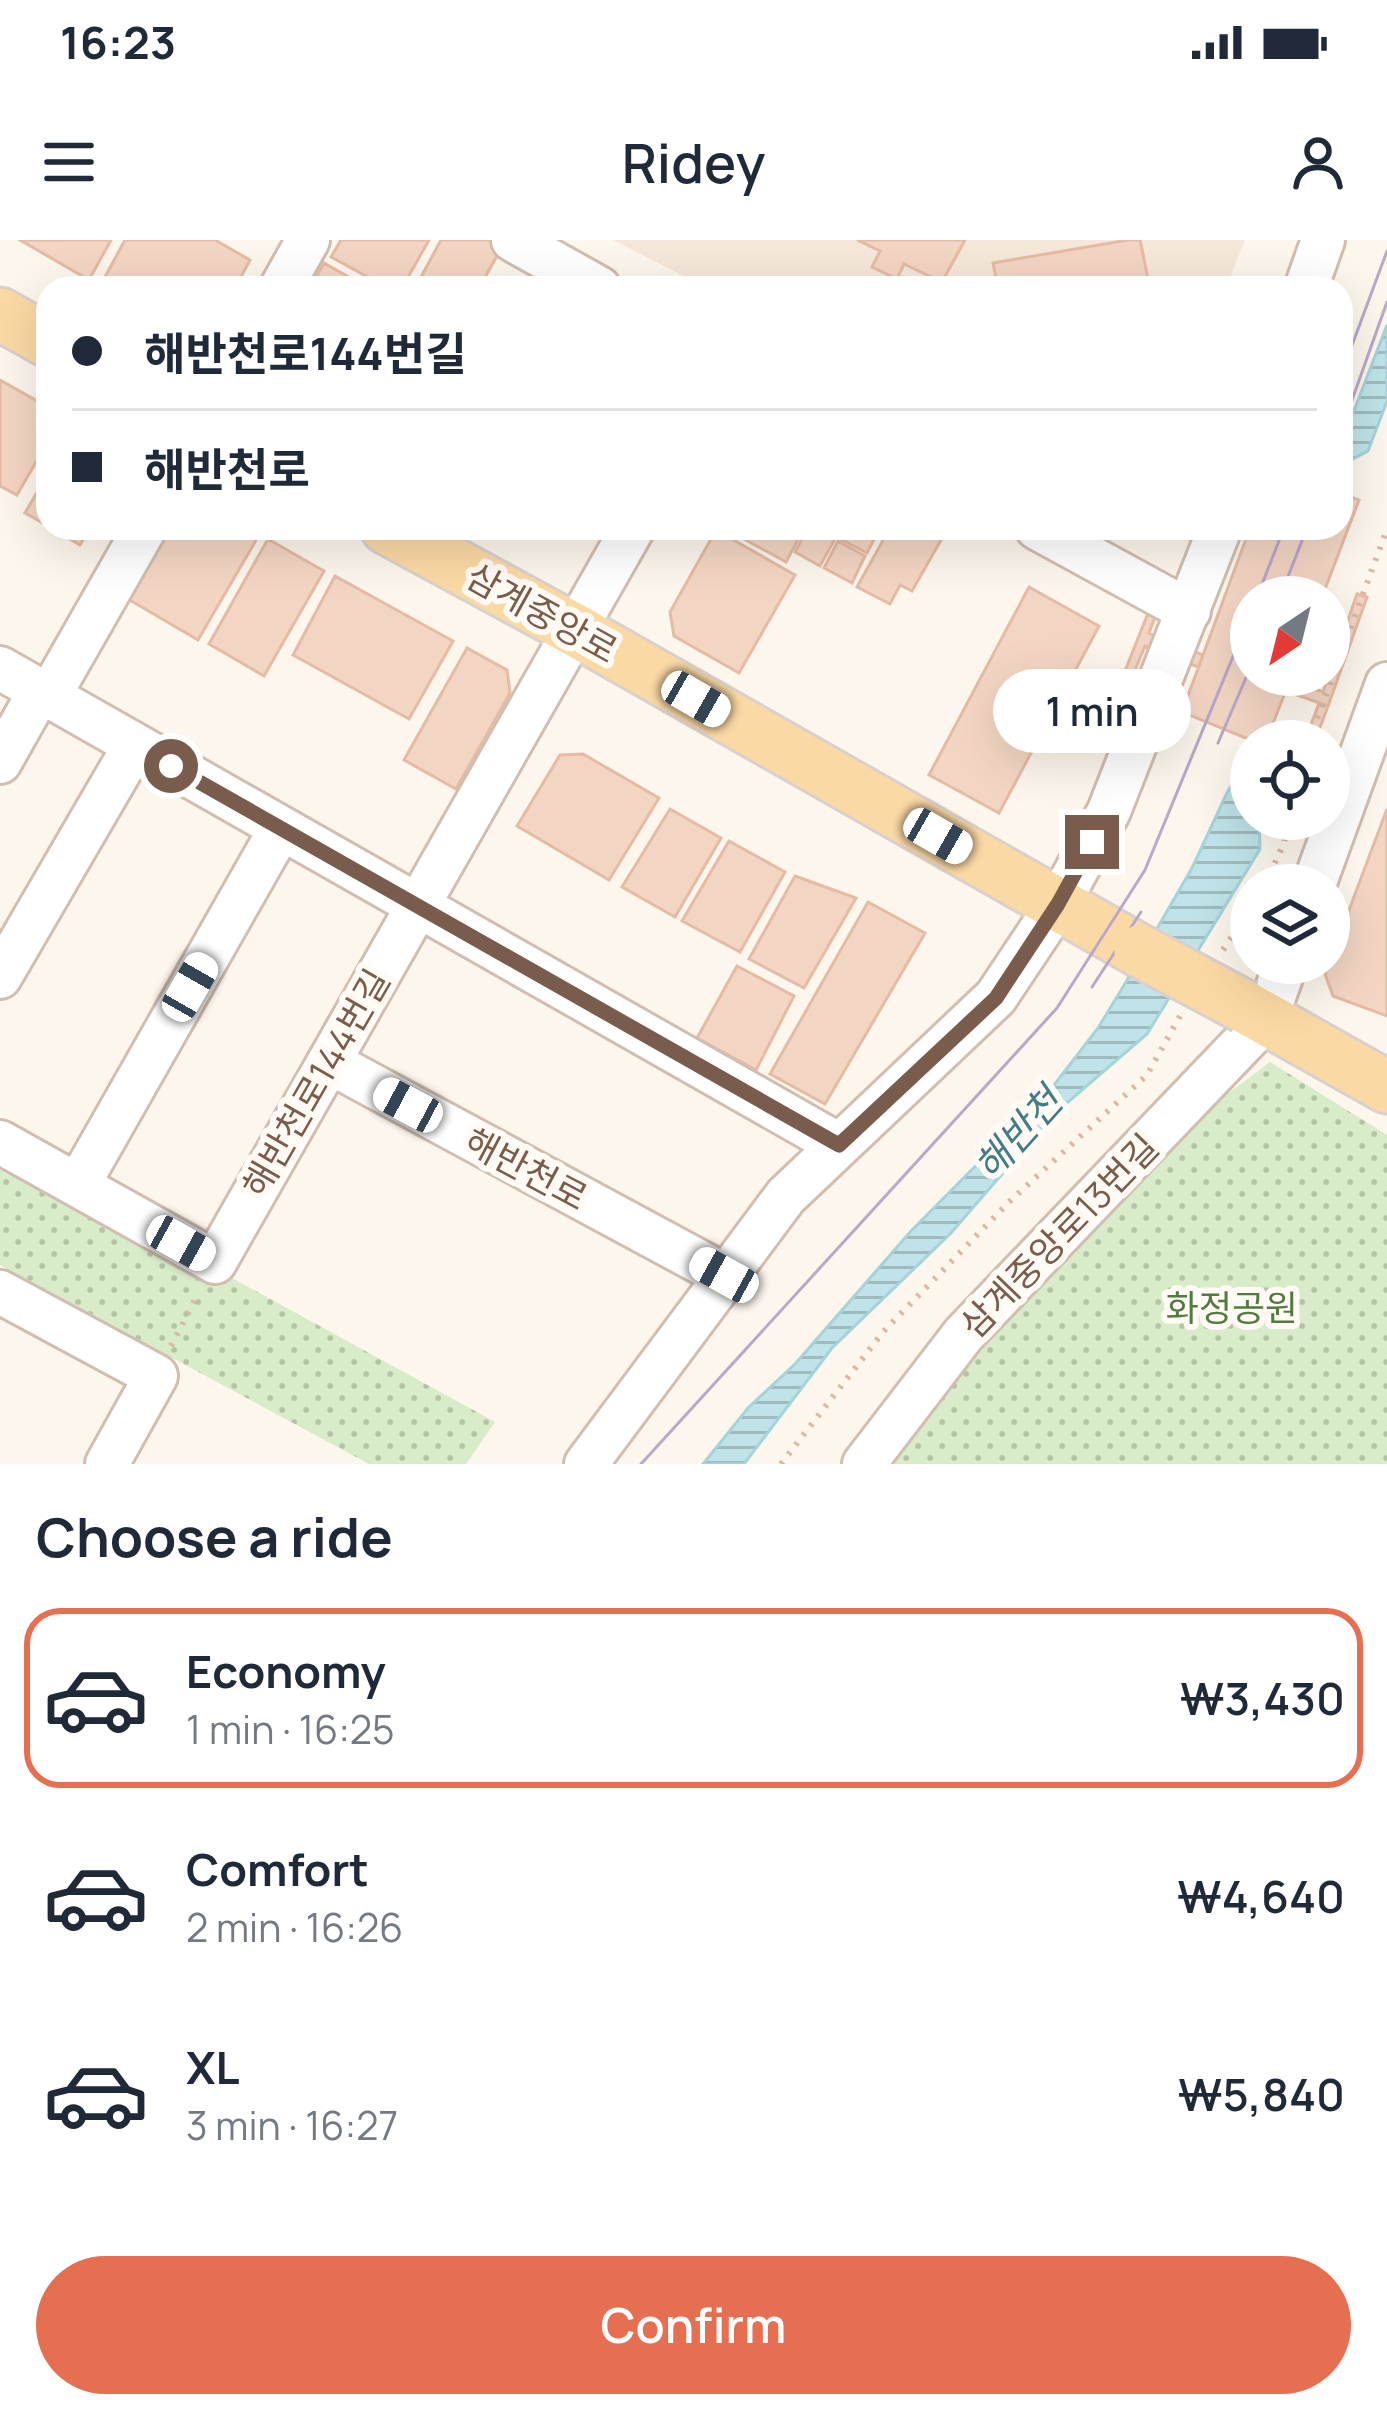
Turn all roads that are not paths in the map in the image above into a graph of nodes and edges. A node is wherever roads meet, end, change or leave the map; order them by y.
1 (308, 240) edge
2 (512, 240) edge
3 (1324, 240) edge
4 (288, 276) edge
5 (577, 276) edge
6 (1310, 276) edge
7 (0, 314) edge
8 (36, 334) edge
9 (139, 540) edge
10 (409, 540) edge
11 (626, 540) edge
12 (1059, 540) edge
13 (1215, 540) edge
14 (1189, 610) junction
15 (575, 630) junction
16 (0, 668) edge
17 (1387, 684) edge
18 (45, 693) junction
19 (135, 745) junction
20 (0, 762) edge
21 (281, 828) junction
22 (1323, 864) edge
23 (1058, 904) junction
24 (417, 905) junction
25 (0, 977) edge
26 (1273, 984) edge
27 (1256, 1013) junction
28 (329, 1062) junction
29 (1387, 1087) edge
30 (0, 1142) edge
31 (839, 1145) junction
32 (78, 1186) junction
33 (724, 1275) junction
34 (6, 1308) edge
35 (107, 1464) edge
36 (586, 1464) edge
37 (864, 1464) edge

1 - 4 street
2 - 5 street
3 - 6 street
7 - 8 main road
9 - 18 street
10 - 15 main road, 삼계중앙로
11 - 15 street, 해반천로144번길
12 - 14 street
13 - 14 street
14 - 23 street
15 - 23 main road, 삼계중앙로
15 - 24 street, 해반천로144번길
16 - 18 street
17 - 22 street
18 - 19 street
18 - 20 street
19 - 21 street
19 - 25 street
21 - 24 street
21 - 32 street
23 - 27 main road, 삼계중앙로, bridge
23 - 31 street
24 - 28 street, 해반천로144번길
24 - 31 street
26 - 27 street
27 - 29 main road, 삼계중앙로
27 - 37 street, 삼계중앙로13번길
28 - 32 street, 해반천로144번길
28 - 33 street, 해반천로
30 - 32 street
31 - 33 street
33 - 36 street
34 - 35 street

